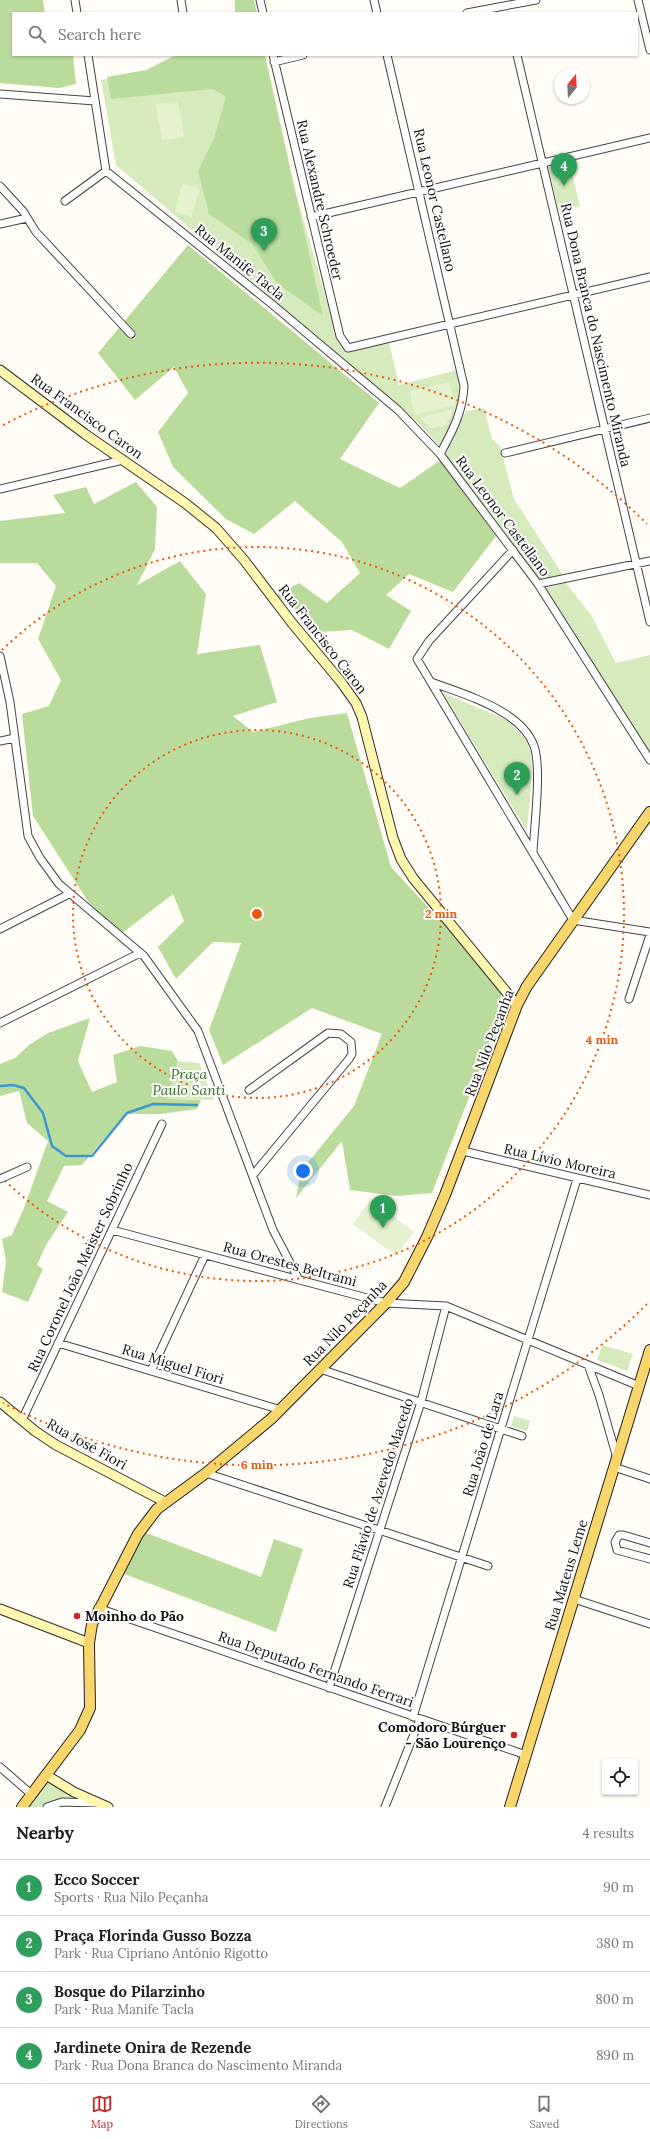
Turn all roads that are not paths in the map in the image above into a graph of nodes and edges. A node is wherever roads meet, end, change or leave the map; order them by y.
1 (75, 0) edge
2 (181, 0) edge
3 (260, 0) edge
4 (374, 0) edge
5 (536, 0) edge
6 (638, 0) edge
7 (504, 2) edge
8 (77, 12) edge
9 (183, 12) edge
10 (263, 12) edge
11 (377, 12) edge
12 (471, 12) edge
13 (507, 12) edge
14 (650, 50) edge
15 (88, 56) edge
16 (293, 56) edge
17 (387, 56) edge
18 (517, 56) edge
19 (274, 58) edge
20 (0, 94) edge
21 (95, 101) junction
22 (650, 138) edge
23 (542, 163) junction
24 (106, 171) junction
25 (0, 186) edge
26 (419, 192) junction
27 (65, 201) dead end
28 (311, 217) junction
29 (27, 218) junction
30 (0, 224) edge
31 (650, 277) edge
32 (573, 295) junction
33 (451, 324) junction
34 (131, 334) dead end
35 (0, 370) edge
36 (650, 418) edge
37 (605, 429) junction
38 (505, 453) dead end
39 (440, 454) junction
40 (123, 460) junction
41 (0, 489) edge
42 (513, 550) junction
43 (650, 561) edge
44 (636, 564) junction
45 (538, 584) junction
46 (650, 622) edge
47 (0, 656) edge
48 (431, 682) junction
49 (15, 738) junction
50 (0, 741) edge
51 (650, 760) edge
52 (650, 812) edge
53 (533, 853) junction
54 (69, 894) junction
55 (573, 920) junction
56 (0, 929) edge
57 (650, 934) edge
58 (140, 953) junction
59 (629, 999) dead end
60 (517, 1005) junction
61 (0, 1023) edge
62 (249, 1090) dead end
63 (162, 1124) dead end
64 (463, 1151) junction
65 (26, 1167) dead end
66 (253, 1175) junction
67 (0, 1179) edge
68 (577, 1179) junction
69 (650, 1195) edge
70 (112, 1230) junction
71 (205, 1255) junction
72 (299, 1280) junction
73 (386, 1303) junction
74 (446, 1306) junction
75 (528, 1339) junction
76 (58, 1343) junction
77 (650, 1350) edge
78 (588, 1365) junction
79 (320, 1369) junction
80 (150, 1371) junction
81 (639, 1386) junction
82 (0, 1402) edge
83 (421, 1402) junction
84 (281, 1410) junction
85 (22, 1420) junction
86 (501, 1429) junction
87 (522, 1436) dead end
88 (615, 1463) junction
89 (206, 1473) junction
90 (650, 1479) edge
91 (165, 1502) junction
92 (380, 1530) junction
93 (650, 1543) edge
94 (462, 1557) junction
95 (650, 1559) edge
96 (488, 1566) dead end
97 (574, 1599) junction
98 (98, 1608) junction
99 (0, 1609) edge
100 (650, 1624) edge
101 (89, 1643) junction
102 (329, 1688) junction
103 (417, 1718) junction
104 (526, 1755) junction
105 (0, 1767) edge
106 (46, 1775) junction
107 (31, 1794) junction
108 (98, 1803) junction
109 (22, 1807) edge
110 (47, 1807) edge
111 (108, 1807) edge
112 (385, 1807) edge
113 (510, 1807) edge

1 - 8 street
2 - 9 street
3 - 10 street
4 - 11 street
5 - 7 street
6 - 14 street
7 - 12 street
7 - 13 street
15 - 21 street
16 - 19 street
17 - 26 street, Rua Leonor Castellano
18 - 23 street, Rua Dona Branca do Nascimento Miranda
19 - 28 street, Rua Alexandre Schroeder
20 - 21 street
21 - 24 street
22 - 23 street
23 - 26 street
23 - 32 street, Rua Dona Branca do Nascimento Miranda
24 - 27 street
24 - 39 street, Rua Manife Tacla
25 - 29 street
26 - 28 street
26 - 33 street, Rua Leonor Castellano
28 - 33 street, Rua Alexandre Schroeder
29 - 30 street
29 - 34 street
31 - 32 street
32 - 33 street
32 - 37 street, Rua Dona Branca do Nascimento Miranda
33 - 39 street, Rua Leonor Castellano
35 - 40 street, Rua Francisco Caron
36 - 37 street
37 - 38 street
37 - 44 street, Rua Dona Branca do Nascimento Miranda
39 - 42 street, Rua Leonor Castellano
40 - 41 street
40 - 60 street, Rua Francisco Caron
42 - 45 street, Rua Leonor Castellano
42 - 48 street
43 - 44 street
44 - 45 street
44 - 46 street, Rua Dona Branca do Nascimento Miranda
45 - 51 street, Rua Leonor Castellano
47 - 49 street
48 - 53 street
48 - 53 street
49 - 50 street
49 - 54 street
52 - 55 main road, Rua Nilo Peçanha
53 - 55 street
54 - 56 street
54 - 58 street
55 - 57 street
55 - 60 main road, Rua Nilo Peçanha
57 - 59 street
58 - 61 street
58 - 66 street
60 - 64 main road, Rua Nilo Peçanha
62 - 66 street
63 - 70 street, Rua Coronel João Meister Sobrinho
64 - 68 street, Rua Lívio Moreira
64 - 73 main road, Rua Nilo Peçanha
65 - 67 street
66 - 72 street
68 - 69 street, Rua Lívio Moreira
68 - 75 street, Rua João de Lara
70 - 71 street, Rua Orestes Beltrami
70 - 76 street, Rua Coronel João Meister Sobrinho
71 - 72 street, Rua Orestes Beltrami
71 - 80 street
72 - 73 street, Rua Orestes Beltrami
73 - 74 street, Rua Orestes Beltrami
73 - 79 main road, Rua Nilo Peçanha
74 - 75 street, Rua Orestes Beltrami
74 - 83 street, Rua Flávio de Azevedo Macedo
75 - 78 street, Rua Orestes Beltrami
75 - 86 street, Rua João de Lara
76 - 80 street, Rua Miguel Fiori
76 - 85 street, Rua Coronel João Meister Sobrinho
77 - 81 main road, Rua Mateus Leme
78 - 81 street, Rua Orestes Beltrami
78 - 88 street
79 - 83 street
79 - 84 main road, Rua Nilo Peçanha
80 - 84 street, Rua Miguel Fiori
81 - 88 main road, Rua Mateus Leme
82 - 85 street, Rua José Fiori
83 - 86 street
83 - 92 street, Rua Flávio de Azevedo Macedo
84 - 89 main road, Rua Nilo Peçanha
85 - 91 street, Rua José Fiori
86 - 87 street
86 - 94 street, Rua João de Lara
88 - 90 street
88 - 97 main road, Rua Mateus Leme
89 - 91 main road, Rua Nilo Peçanha
89 - 92 street
91 - 98 main road, Rua Nilo Peçanha
92 - 94 street
92 - 102 street, Rua Flávio de Azevedo Macedo
93 - 95 street
94 - 96 street
94 - 103 street, Rua João de Lara
97 - 100 street
97 - 104 main road, Rua Mateus Leme
98 - 101 main road, Rua Nilo Peçanha
98 - 102 street, Rua Deputado Fernando Ferrari
99 - 101 street
101 - 106 main road, Rua Nilo Peçanha
102 - 103 street, Rua Deputado Fernando Ferrari
103 - 104 street, Rua Deputado Fernando Ferrari
103 - 112 street, Rua João de Lara
104 - 113 main road, Rua Mateus Leme
105 - 107 street
106 - 107 main road, Rua Nilo Peçanha
106 - 108 street
107 - 109 main road, Rua Nilo Peçanha
108 - 110 street
108 - 111 street

